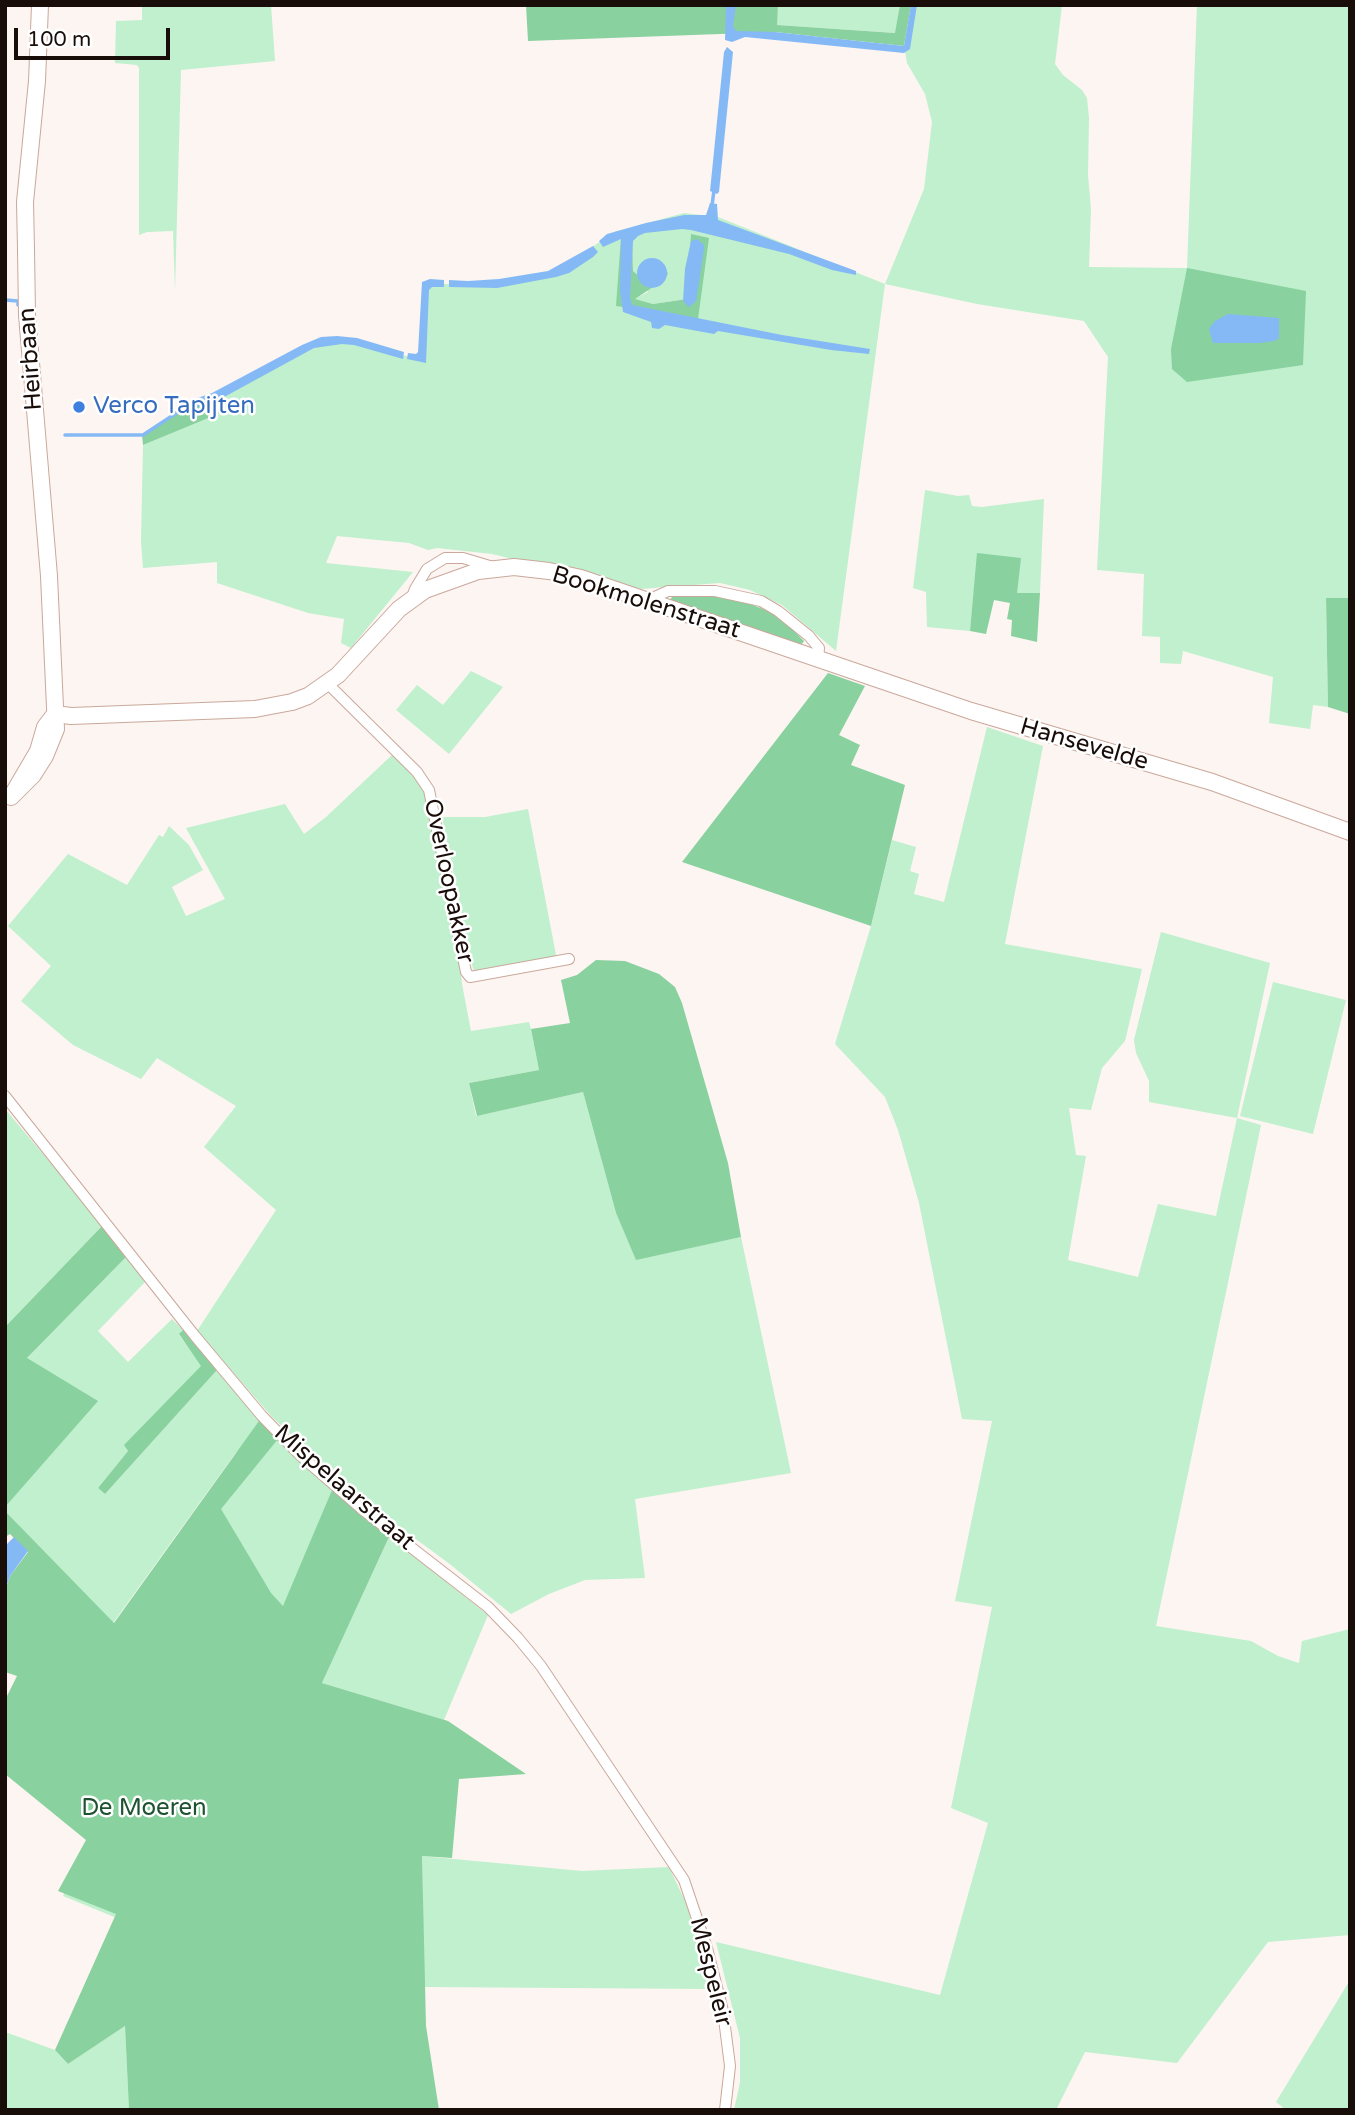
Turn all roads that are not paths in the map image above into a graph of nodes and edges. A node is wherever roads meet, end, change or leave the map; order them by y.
1 (40, 5) edge
2 (648, 600) junction
3 (818, 659) junction
4 (327, 683) junction
5 (55, 713) junction
6 (8, 800) edge
7 (1350, 832) edge
8 (569, 959) dead end
9 (5, 1096) edge
10 (659, 1842) joint
11 (725, 2110) edge

1 - 5 street, Heirbaan
2 - 3 street, Bookmolenstraat
2 - 3 street
2 - 4 street, Bookmolenstraat
3 - 7 street, Hansevelde
4 - 5 street, Bookmolenstraat
4 - 8 street, Overloopakker
5 - 6 street, Heirbaan
9 - 10 street, Mispelaarstraat
10 - 11 street, Mespeleir

